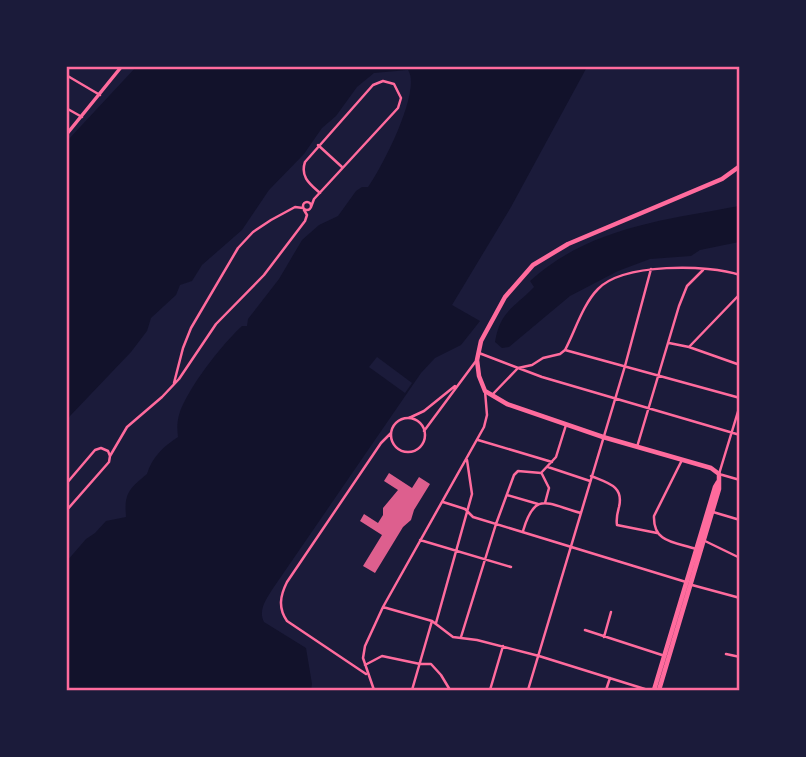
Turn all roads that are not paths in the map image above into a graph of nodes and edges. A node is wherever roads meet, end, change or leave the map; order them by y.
1 (122, 66) edge
2 (66, 75) edge
3 (100, 95) junction
4 (66, 108) edge
5 (82, 117) junction
6 (66, 135) edge
7 (318, 145) junction
8 (740, 166) edge
9 (343, 168) junction
10 (320, 193) junction
11 (314, 199) junction
12 (305, 203) junction
13 (295, 207) junction
14 (311, 208) junction
15 (304, 209) junction
16 (307, 218) junction
17 (651, 268) junction
18 (703, 270) junction
19 (740, 275) edge
20 (740, 294) edge
21 (669, 343) junction
22 (689, 347) junction
23 (565, 350) junction
24 (478, 353) junction
25 (477, 360) junction
26 (740, 365) edge
27 (625, 366) junction
28 (518, 369) junction
29 (658, 376) junction
30 (458, 384) junction
31 (173, 386) junction
32 (485, 391) junction
33 (491, 396) junction
34 (615, 398) junction
35 (740, 398) edge
36 (740, 405) edge
37 (648, 408) junction
38 (407, 419) junction
39 (566, 425) junction
40 (424, 431) junction
41 (731, 432) junction
42 (391, 433) junction
43 (740, 435) edge
44 (603, 437) junction
45 (478, 440) junction
46 (636, 447) junction
47 (110, 456) junction
48 (467, 460) junction
49 (681, 460) junction
50 (552, 462) junction
51 (548, 467) junction
52 (541, 473) junction
53 (719, 474) junction
54 (591, 478) junction
55 (740, 480) edge
56 (719, 482) junction
57 (66, 484) edge
58 (507, 495) junction
59 (443, 502) junction
60 (545, 503) junction
61 (538, 504) junction
62 (66, 511) edge
63 (468, 512) junction
64 (713, 512) junction
65 (581, 513) junction
66 (740, 520) edge
67 (496, 524) junction
68 (523, 532) junction
69 (657, 533) junction
70 (420, 540) junction
71 (704, 541) junction
72 (570, 547) junction
73 (696, 549) junction
74 (457, 550) junction
75 (740, 550) edge
76 (738, 558) edge
77 (486, 559) junction
78 (511, 567) dead end
79 (689, 583) junction
80 (740, 598) edge
81 (383, 607) junction
82 (611, 612) dead end
83 (434, 622) junction
84 (585, 630) dead end
85 (604, 636) junction
86 (461, 637) junction
87 (503, 646) junction
88 (726, 654) dead end
89 (539, 656) junction
90 (665, 656) junction
91 (740, 657) edge
92 (420, 664) junction
93 (364, 666) junction
94 (368, 675) junction
95 (610, 678) junction
96 (659, 690) edge
97 (374, 691) edge
98 (412, 691) edge
99 (450, 691) edge
100 (490, 691) edge
101 (528, 691) edge
102 (606, 691) edge
103 (648, 691) edge

1 - 3 street
2 - 3 street
3 - 5 street
4 - 5 street
5 - 6 street
7 - 9 street
7 - 9 street
7 - 10 street
8 - 24 main road
9 - 10 street
10 - 11 street
11 - 12 street
11 - 14 street
12 - 13 street
12 - 14 street
12 - 15 street
13 - 15 street
13 - 31 street
14 - 15 street
14 - 16 street
15 - 16 street
16 - 31 street
17 - 18 street
17 - 23 street
17 - 27 street
18 - 19 street
18 - 21 street
20 - 22 street
21 - 22 street
21 - 29 street
22 - 26 street
23 - 27 street
23 - 28 street
24 - 25 main road
24 - 28 street
25 - 30 street
25 - 32 main road
27 - 29 street
27 - 34 street
28 - 33 street
28 - 34 street
29 - 35 street
29 - 37 street
30 - 38 street
30 - 40 street
31 - 47 street
32 - 33 main road
32 - 45 street
33 - 39 main road
34 - 37 street
34 - 44 street
36 - 41 street
37 - 41 street
37 - 46 street
38 - 40 street
38 - 42 street
39 - 44 main road
39 - 50 street
40 - 42 street
41 - 43 street
41 - 53 street
42 - 94 street
44 - 46 main road
44 - 54 street
45 - 48 street
45 - 50 street
46 - 49 main road
47 - 57 street
47 - 62 street
48 - 59 street
48 - 63 street
49 - 53 main road
49 - 69 street
50 - 51 street
51 - 52 street
51 - 54 street
52 - 58 street
52 - 60 street
53 - 55 street
53 - 56 main road
54 - 65 street
54 - 69 street
56 - 64 main road
56 - 73 main road
58 - 61 street
58 - 67 street
59 - 63 street
59 - 70 street
60 - 61 street
60 - 65 street
61 - 68 street
63 - 67 street
63 - 74 street
64 - 66 street
64 - 71 main road
65 - 72 street
67 - 68 street
67 - 77 street
68 - 72 street
69 - 73 street
70 - 74 street
70 - 81 street
71 - 76 street
71 - 79 main road
72 - 79 street
72 - 89 street
73 - 79 main road
74 - 77 street
74 - 83 street
75 - 76 street
77 - 78 street
77 - 86 street
79 - 80 street
79 - 90 main road
79 - 96 main road
81 - 83 street
81 - 93 street
82 - 85 street
83 - 86 street
83 - 92 street
84 - 85 street
85 - 90 street
86 - 87 street
87 - 89 street
87 - 100 street
88 - 91 street
89 - 95 street
89 - 101 street
90 - 96 main road
92 - 93 street
92 - 98 street
92 - 99 street
93 - 94 street
94 - 97 street
95 - 102 street
95 - 103 street

